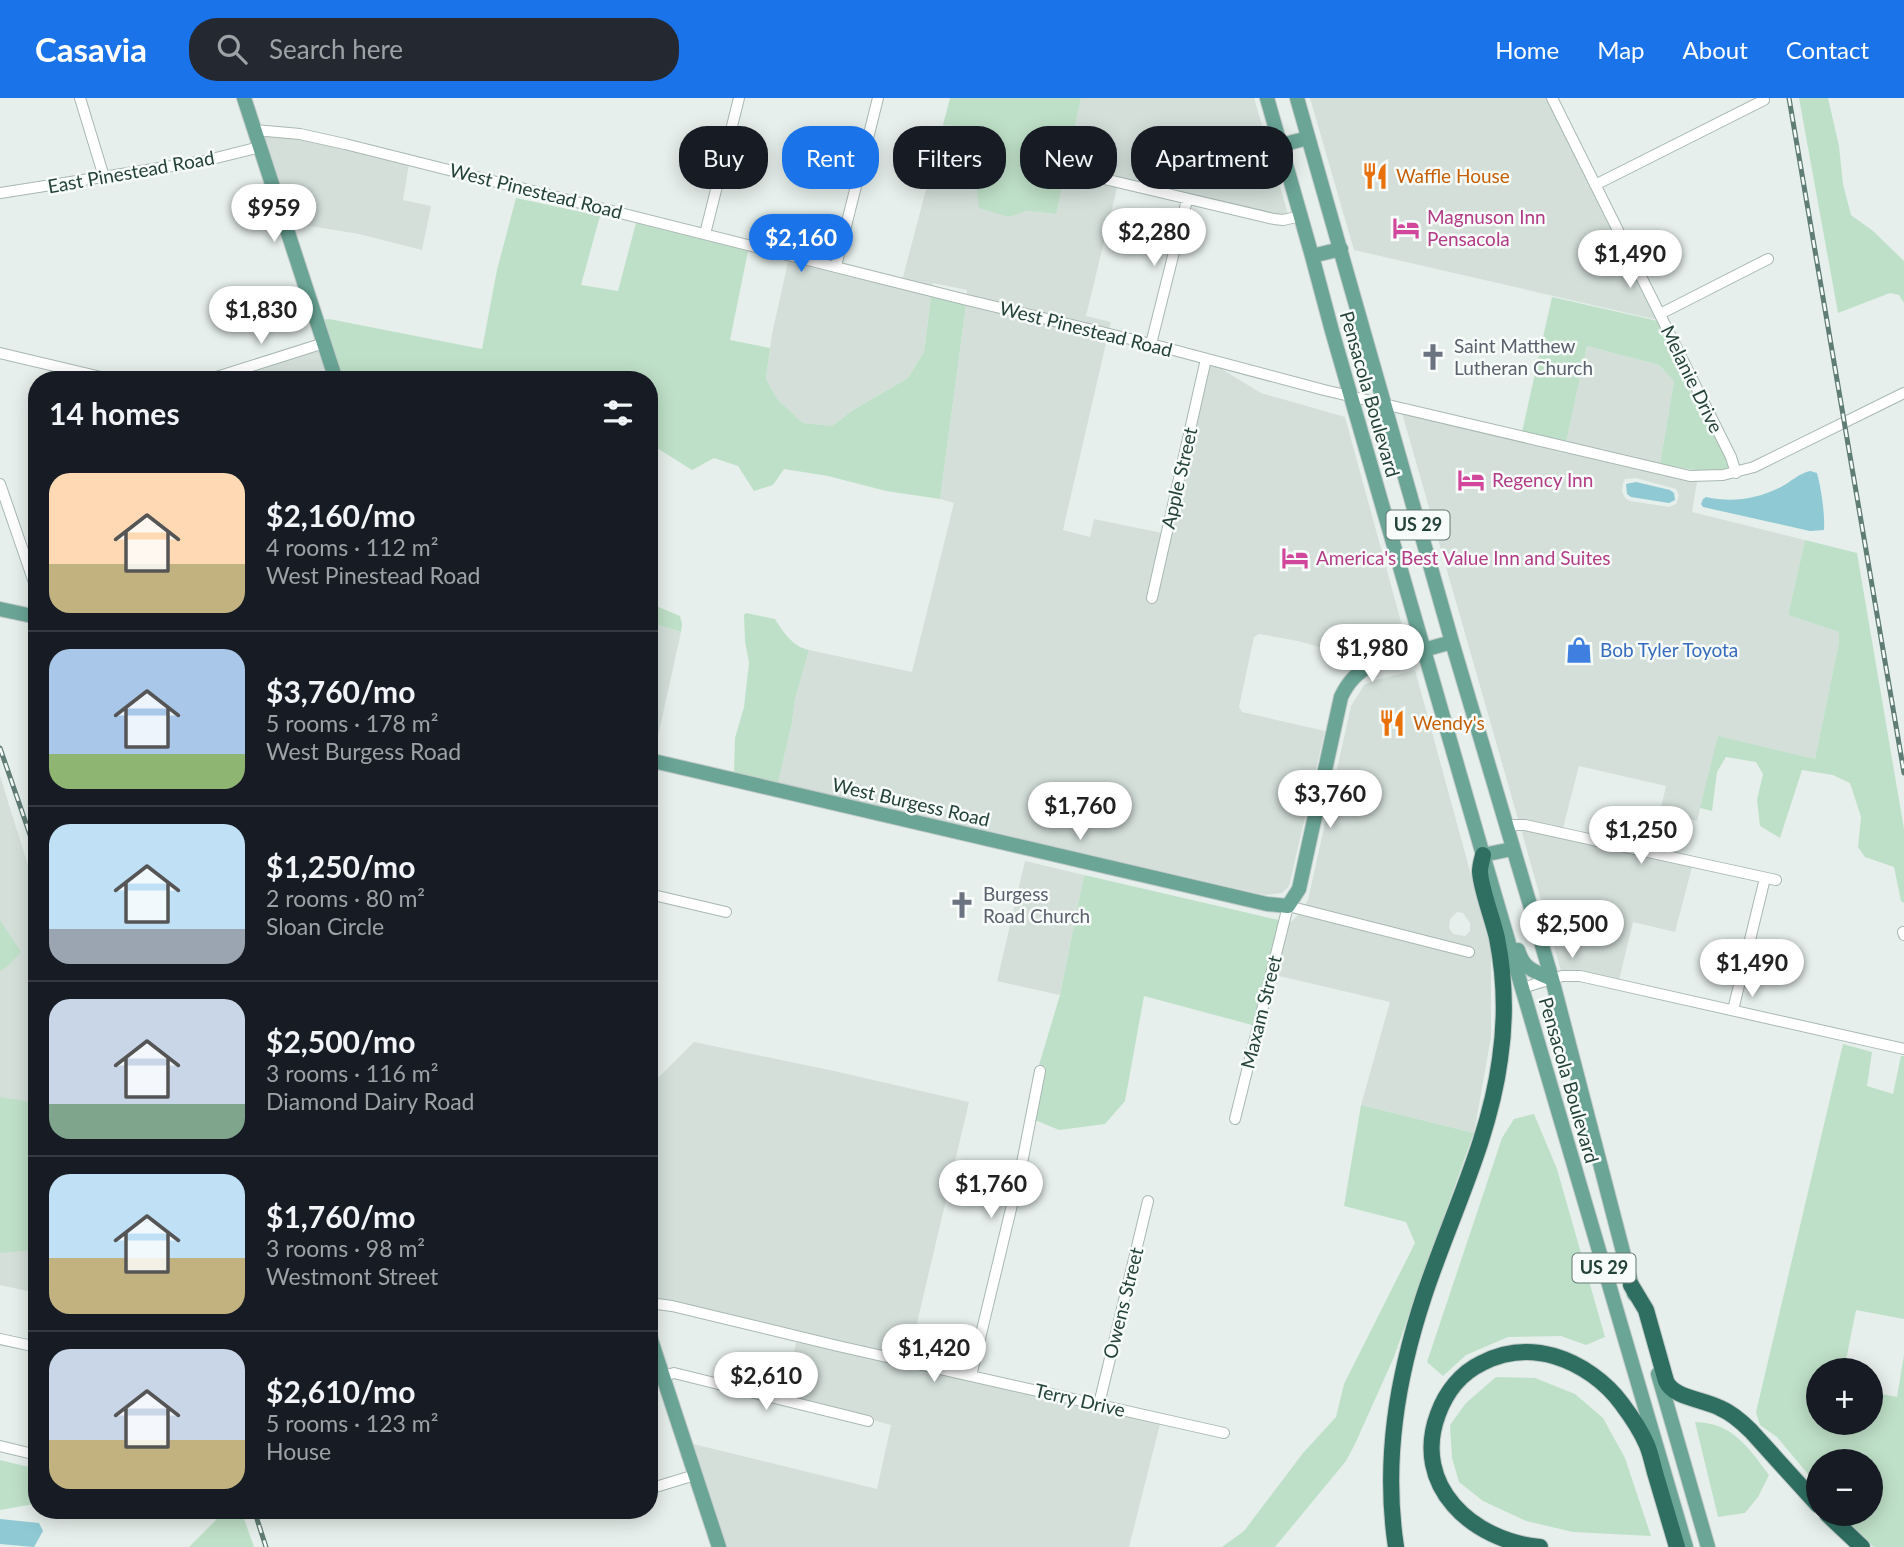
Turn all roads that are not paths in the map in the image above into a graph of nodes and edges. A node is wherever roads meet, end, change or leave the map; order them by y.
1 (80, 98) edge
2 (244, 98) edge
3 (739, 98) edge
4 (878, 98) edge
5 (1267, 98) edge
6 (1297, 98) edge
7 (1552, 98) edge
8 (1764, 100) dead end
9 (1275, 126) edge
10 (255, 130) junction
11 (1308, 138) junction
12 (1293, 142) edge
13 (260, 147) junction
14 (104, 177) junction
15 (1117, 182) edge
16 (1595, 185) junction
17 (1293, 188) edge
18 (0, 193) edge
19 (1187, 200) junction
20 (1301, 216) junction
21 (705, 234) junction
22 (1341, 249) junction
23 (1312, 256) junction
24 (1768, 259) dead end
25 (836, 266) junction
26 (1660, 314) junction
27 (324, 343) junction
28 (1151, 344) junction
29 (0, 353) edge
30 (1206, 359) junction
31 (70, 371) edge
32 (235, 371) edge
33 (333, 371) edge
34 (1904, 393) edge
35 (1351, 397) junction
36 (1384, 404) junction
37 (1736, 473) junction
38 (0, 484) edge
39 (28, 565) edge
40 (1152, 598) dead end
41 (0, 608) edge
42 (28, 615) edge
43 (1452, 642) junction
44 (1424, 650) junction
45 (658, 762) edge
46 (1505, 825) junction
47 (1512, 849) junction
48 (1487, 854) junction
49 (658, 896) edge
50 (1287, 906) junction
51 (726, 912) dead end
52 (1469, 952) dead end
53 (1552, 979) junction
54 (1522, 988) junction
55 (1733, 1010) junction
56 (1904, 1049) edge
57 (1040, 1071) dead end
58 (1235, 1119) dead end
59 (1149, 1201) dead end
60 (1631, 1285) junction
61 (658, 1304) edge
62 (0, 1339) edge
63 (28, 1345) edge
64 (658, 1361) edge
65 (663, 1376) junction
66 (971, 1376) junction
67 (1099, 1404) junction
68 (868, 1421) dead end
69 (1224, 1433) dead end
70 (0, 1446) edge
71 (28, 1453) edge
72 (695, 1475) junction
73 (658, 1486) edge
74 (1806, 1492) edge
75 (1840, 1526) edge
76 (719, 1547) edge
77 (1396, 1547) edge
78 (1540, 1547) edge
79 (1677, 1547) edge
80 (1686, 1547) edge
81 (1708, 1547) edge
82 (1862, 1547) edge

1 - 14 street
2 - 10 main road
3 - 21 street
4 - 25 street
5 - 9 main road, Pensacola Boulevard / US 29
6 - 11 main road, Pensacola Boulevard / US 29
7 - 16 street, Melanie Drive
8 - 16 street
10 - 13 main road
10 - 21 street, West Pinestead Road
11 - 12 main road
11 - 22 main road, Pensacola Boulevard / US 29
13 - 14 street, East Pinestead Road
13 - 27 main road
14 - 18 street, East Pinestead Road
15 - 19 street
16 - 26 street, Melanie Drive
17 - 20 main road, Pensacola Boulevard / US 29
19 - 20 street
19 - 28 street
20 - 23 main road, Pensacola Boulevard / US 29
21 - 25 street, West Pinestead Road
22 - 23 main road
22 - 36 main road, Pensacola Boulevard / US 29
23 - 35 main road, Pensacola Boulevard / US 29
24 - 26 street
25 - 28 street, West Pinestead Road
26 - 37 street, Melanie Drive
27 - 32 street
27 - 33 main road
28 - 30 street, West Pinestead Road
29 - 31 street
30 - 35 street, West Pinestead Road
30 - 40 street, Apple Street
34 - 37 street, West Pinestead Road
35 - 36 street, West Pinestead Road
35 - 44 main road, Pensacola Boulevard / US 29
36 - 37 street, West Pinestead Road
36 - 43 main road, Pensacola Boulevard / US 29
38 - 39 street
41 - 42 main road
43 - 44 main road
43 - 46 main road, Pensacola Boulevard / US 29
44 - 48 main road, Pensacola Boulevard / US 29
44 - 50 main road
45 - 50 main road, West Burgess Road
46 - 47 main road, Pensacola Boulevard / US 29
46 - 55 street
47 - 48 main road
47 - 53 main road, Pensacola Boulevard / US 29
48 - 53 main road
48 - 54 main road, Pensacola Boulevard / US 29
48 - 77 highway
49 - 51 street
50 - 52 street, West Burgess Road
50 - 58 street, Maxam Street
53 - 54 street
53 - 55 street
53 - 60 main road, Pensacola Boulevard / US 29
54 - 80 main road, Pensacola Boulevard / US 29
55 - 56 street
57 - 66 street
59 - 67 street, Owens Street
60 - 74 highway
60 - 81 main road, Pensacola Boulevard / US 29
61 - 66 street, Terry Drive
62 - 63 street
64 - 65 main road
65 - 68 street
65 - 72 main road
66 - 67 street, Terry Drive
67 - 69 street, Terry Drive
70 - 71 street
72 - 73 street
72 - 76 main road
75 - 82 highway
78 - 79 highway

